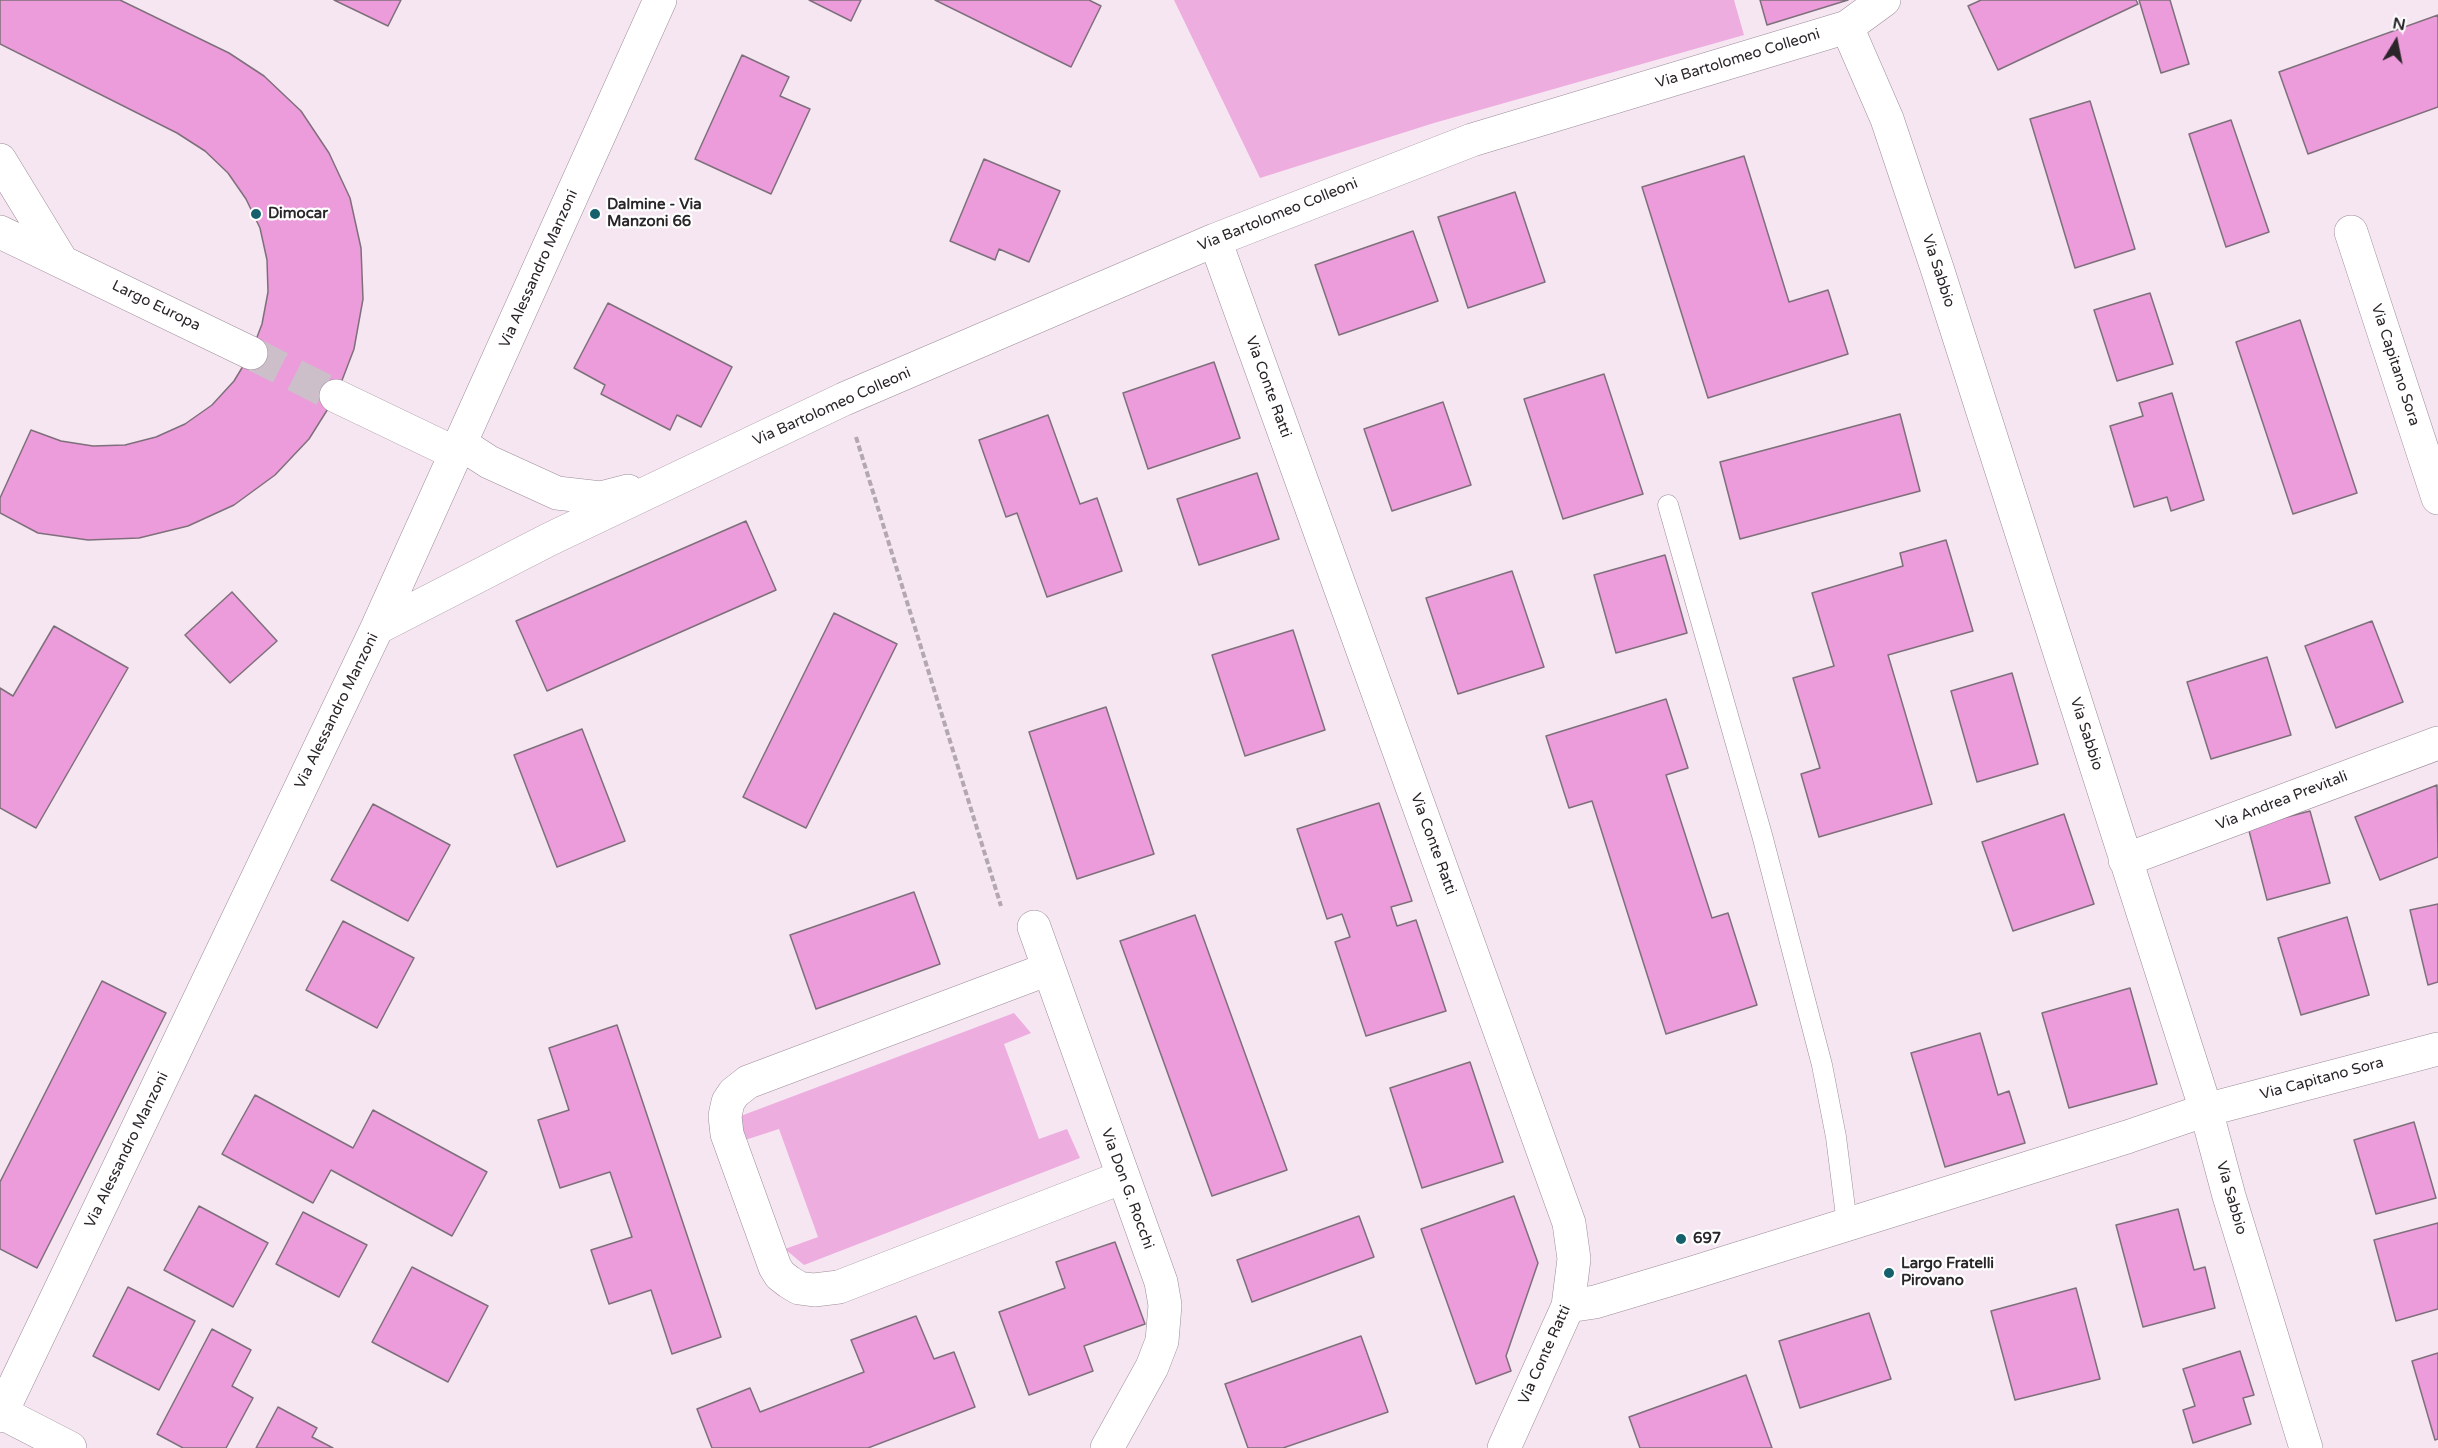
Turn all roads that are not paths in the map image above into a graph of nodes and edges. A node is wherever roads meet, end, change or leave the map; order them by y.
1 (660, 0) edge
2 (1884, 0) edge
3 (1847, 27) junction
4 (0, 160) edge
5 (0, 232) edge
6 (2351, 232) dead end
7 (1215, 240) junction
8 (61, 260) junction
9 (250, 353) tunnel mouth
10 (336, 396) tunnel mouth
11 (460, 447) junction
12 (687, 474) junction
13 (2438, 498) edge
14 (1668, 505) dead end
15 (377, 628) junction
16 (2438, 743) edge
17 (2126, 860) junction
18 (1034, 927) road end
19 (1048, 969) junction
20 (2438, 1049) edge
21 (2206, 1110) junction
22 (1123, 1177) junction
23 (1847, 1224) junction
24 (1568, 1306) junction
25 (1, 1413) edge
26 (70, 1448) edge
27 (1107, 1448) edge
28 (1504, 1448) edge
29 (2306, 1448) edge

1 - 11 street, Via Alessandro Manzoni
2 - 3 street, Via Bartolomeo Colleoni
3 - 7 street, Via Bartolomeo Colleoni
3 - 17 street, Via Sabbio
4 - 8 street
5 - 8 street, Largo Europa
6 - 13 street, Via Capitano Sora
7 - 12 street, Via Bartolomeo Colleoni
7 - 24 street, Via Conte Ratti
8 - 9 street, Largo Europa
10 - 11 street
11 - 12 street, Via Bartolomeo Colleoni
11 - 15 street, Via Alessandro Manzoni
12 - 15 street, Via Bartolomeo Colleoni
14 - 23 lane
15 - 25 street, Via Alessandro Manzoni
16 - 17 street, Via Andrea Previtali
17 - 21 street, Via Sabbio
18 - 19 street, Via Don G. Rocchi
19 - 22 street, Via Don G. Rocchi
19 - 22 street
20 - 21 street, Via Capitano Sora
21 - 23 street
21 - 29 street, Via Sabbio
22 - 27 street, Via Don G. Rocchi
23 - 24 street
24 - 28 street, Via Conte Ratti
25 - 26 street

